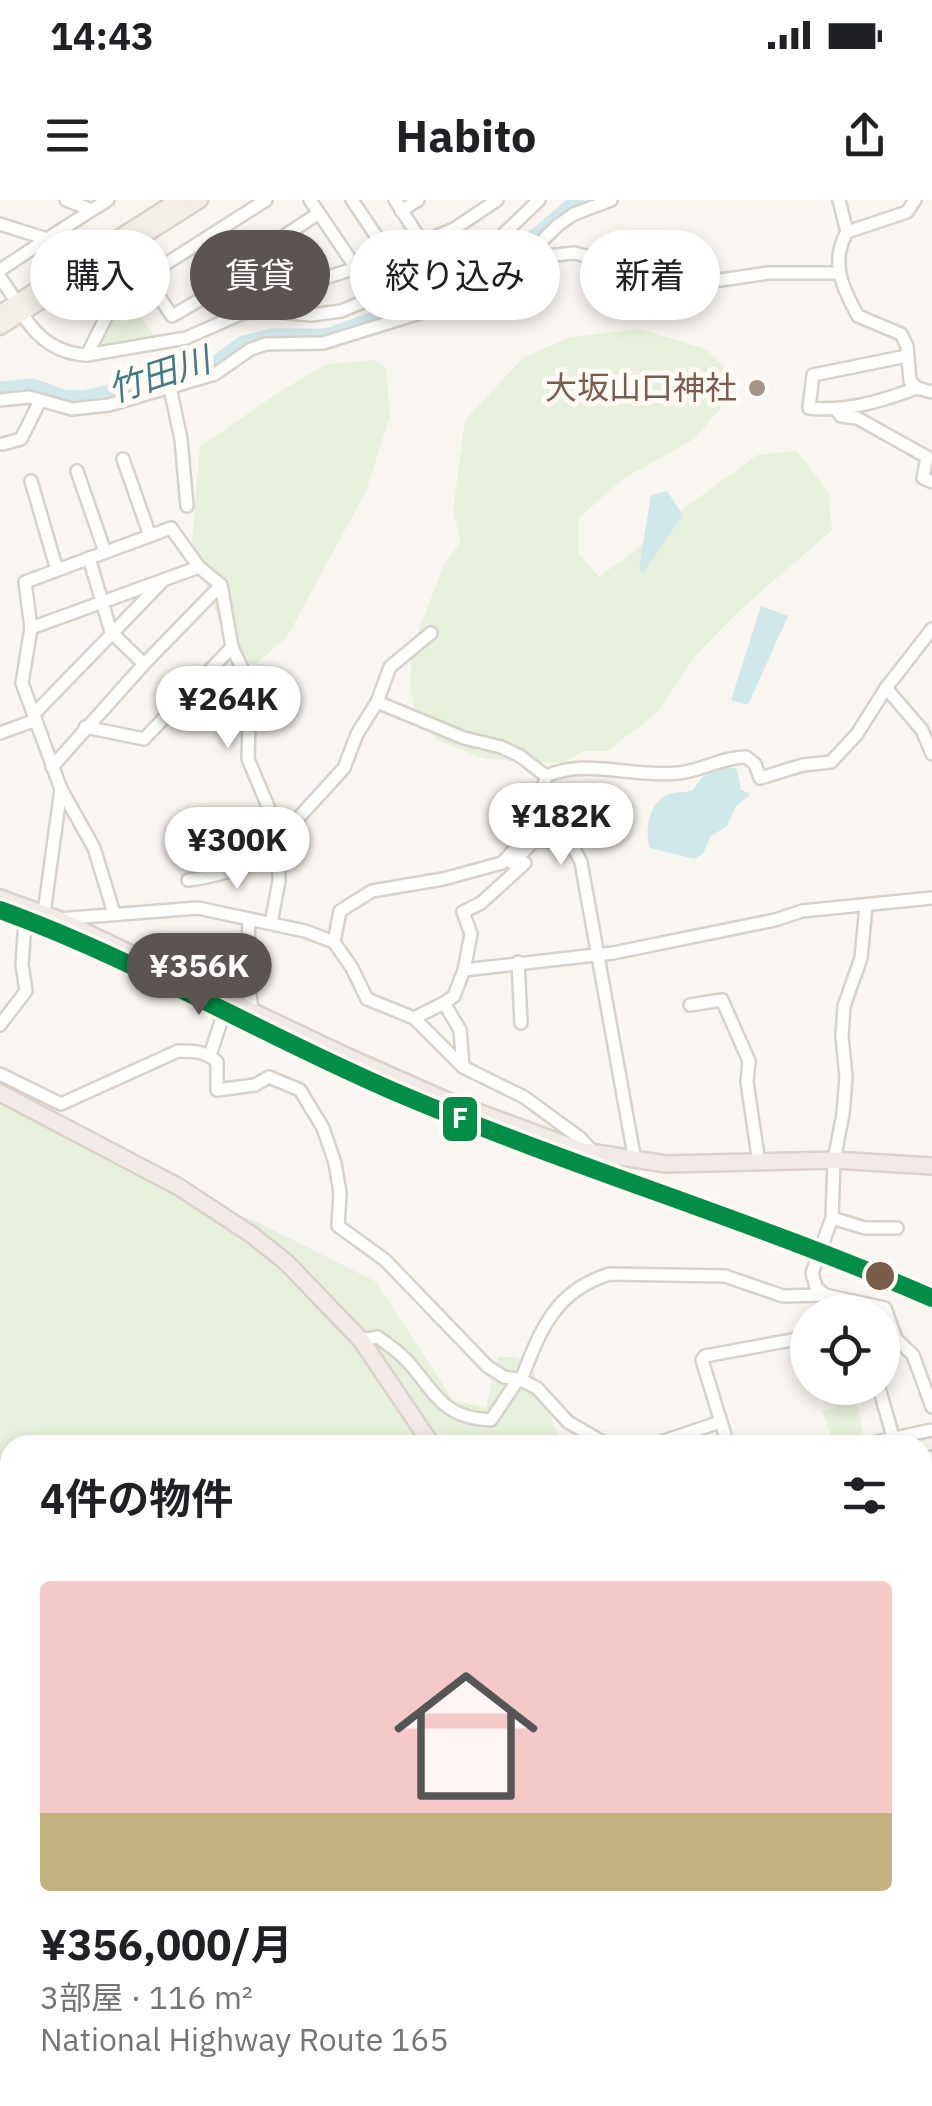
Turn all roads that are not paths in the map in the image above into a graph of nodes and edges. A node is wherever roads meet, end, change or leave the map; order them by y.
1 (66, 200) edge
2 (108, 200) edge
3 (178, 200) edge
4 (200, 200) edge
5 (266, 200) edge
6 (310, 200) edge
7 (352, 200) edge
8 (418, 200) edge
9 (497, 200) edge
10 (539, 200) edge
11 (611, 200) edge
12 (838, 200) edge
13 (915, 200) edge
14 (398, 205) edge
15 (92, 210) junction
16 (318, 213) junction
17 (0, 224) edge
18 (61, 230) edge
19 (292, 230) edge
20 (372, 230) edge
21 (414, 230) edge
22 (454, 230) edge
23 (553, 230) edge
24 (846, 232) junction
25 (30, 234) edge
26 (30, 252) edge
27 (560, 254) edge
28 (350, 259) edge
29 (170, 262) edge
30 (0, 274) edge
31 (837, 274) junction
32 (21, 309) junction
33 (0, 313) edge
34 (105, 320) edge
35 (393, 320) edge
36 (0, 326) edge
37 (87, 354) junction
38 (906, 356) junction
39 (170, 388) junction
40 (917, 388) junction
41 (932, 392) edge
42 (0, 400) edge
43 (40, 402) junction
44 (837, 410) junction
45 (3, 444) dead end
46 (123, 459) dead end
47 (77, 471) dead end
48 (31, 481) dead end
49 (932, 482) edge
50 (188, 506) dead end
51 (150, 536) junction
52 (105, 552) junction
53 (89, 558) junction
54 (199, 567) junction
55 (57, 570) junction
56 (161, 583) junction
57 (221, 585) junction
58 (102, 603) junction
59 (31, 628) junction
60 (932, 629) edge
61 (111, 632) junction
62 (431, 633) dead end
63 (232, 647) junction
64 (144, 664) junction
65 (886, 688) junction
66 (377, 702) junction
67 (35, 717) junction
68 (85, 727) junction
69 (0, 733) edge
70 (932, 754) edge
71 (52, 767) junction
72 (546, 776) junction
73 (61, 789) junction
74 (282, 838) junction
75 (278, 857) junction
76 (502, 863) junction
77 (525, 863) dead end
78 (188, 880) dead end
79 (0, 898) edge
80 (932, 898) edge
81 (26, 906) junction
82 (866, 906) junction
83 (114, 913) junction
84 (51, 916) junction
85 (249, 919) junction
86 (271, 923) junction
87 (334, 942) junction
88 (595, 953) junction
89 (518, 962) junction
90 (464, 970) junction
91 (228, 1000) junction
92 (444, 1003) junction
93 (690, 1005) dead end
94 (252, 1011) junction
95 (414, 1018) junction
96 (521, 1023) dead end
97 (0, 1024) edge
98 (210, 1055) junction
99 (463, 1067) junction
100 (0, 1074) edge
101 (0, 1094) edge
102 (594, 1153) junction
103 (834, 1160) junction
104 (635, 1162) junction
105 (759, 1163) junction
106 (932, 1166) edge
107 (832, 1218) junction
108 (897, 1228) dead end
109 (825, 1295) edge
110 (790, 1296) edge
111 (362, 1340) junction
112 (790, 1340) edge
113 (900, 1343) edge
114 (519, 1380) junction
115 (884, 1405) edge
116 (932, 1407) edge
117 (720, 1422) junction
118 (425, 1435) edge
119 (591, 1435) edge
120 (682, 1435) edge
121 (725, 1435) edge
122 (893, 1435) edge

1 - 15 street
2 - 15 street
3 - 32 main road
4 - 32 main road
5 - 29 street
6 - 16 street
7 - 20 street
8 - 14 street
9 - 22 street
10 - 37 street
11 - 23 street
12 - 24 street
13 - 24 street
14 - 21 street
15 - 18 street
16 - 19 street
16 - 28 street
17 - 25 street
24 - 31 street
26 - 30 street
27 - 31 street
30 - 32 street
31 - 38 street
32 - 33 main road
32 - 36 main road
32 - 37 street
34 - 37 street
35 - 39 street
38 - 40 street
38 - 44 street
39 - 43 street
39 - 50 street
40 - 41 street
40 - 44 street
42 - 43 street
43 - 45 street
44 - 49 street
46 - 51 street
47 - 52 street
48 - 55 street
51 - 52 street
51 - 54 street
52 - 53 street
53 - 55 street
53 - 58 street
54 - 56 street
54 - 57 street
55 - 59 street
56 - 58 street
56 - 61 street
57 - 63 street
57 - 64 street
58 - 59 street
58 - 61 street
59 - 67 street
60 - 65 street
61 - 64 street
61 - 67 street
62 - 66 street
63 - 68 street
63 - 74 street
64 - 68 street
65 - 70 street
65 - 72 street
66 - 72 street
66 - 74 street
67 - 69 street
67 - 71 street
68 - 71 street
71 - 73 street
72 - 76 street
73 - 83 street
73 - 84 street
74 - 75 street
75 - 78 street
75 - 86 street
76 - 87 street
76 - 88 street
77 - 90 street
79 - 81 highway
80 - 82 street
81 - 84 highway
81 - 97 street
82 - 88 street
82 - 103 street
83 - 84 street
83 - 85 street
84 - 91 highway
85 - 86 street
85 - 94 street
86 - 87 street
87 - 95 street
88 - 89 street
88 - 104 street
89 - 90 street
89 - 96 street
90 - 92 street
91 - 94 highway
91 - 98 street
92 - 95 street
92 - 99 street
93 - 105 street
94 - 102 highway
95 - 99 street
98 - 100 street
98 - 114 street
99 - 102 street
101 - 111 highway
102 - 104 highway
103 - 105 highway
103 - 106 highway
103 - 107 street
104 - 105 highway
107 - 108 street
107 - 109 street
110 - 114 street
111 - 114 street
111 - 118 highway
112 - 117 street
113 - 116 street
114 - 119 street
115 - 122 street
117 - 120 street
117 - 121 street

